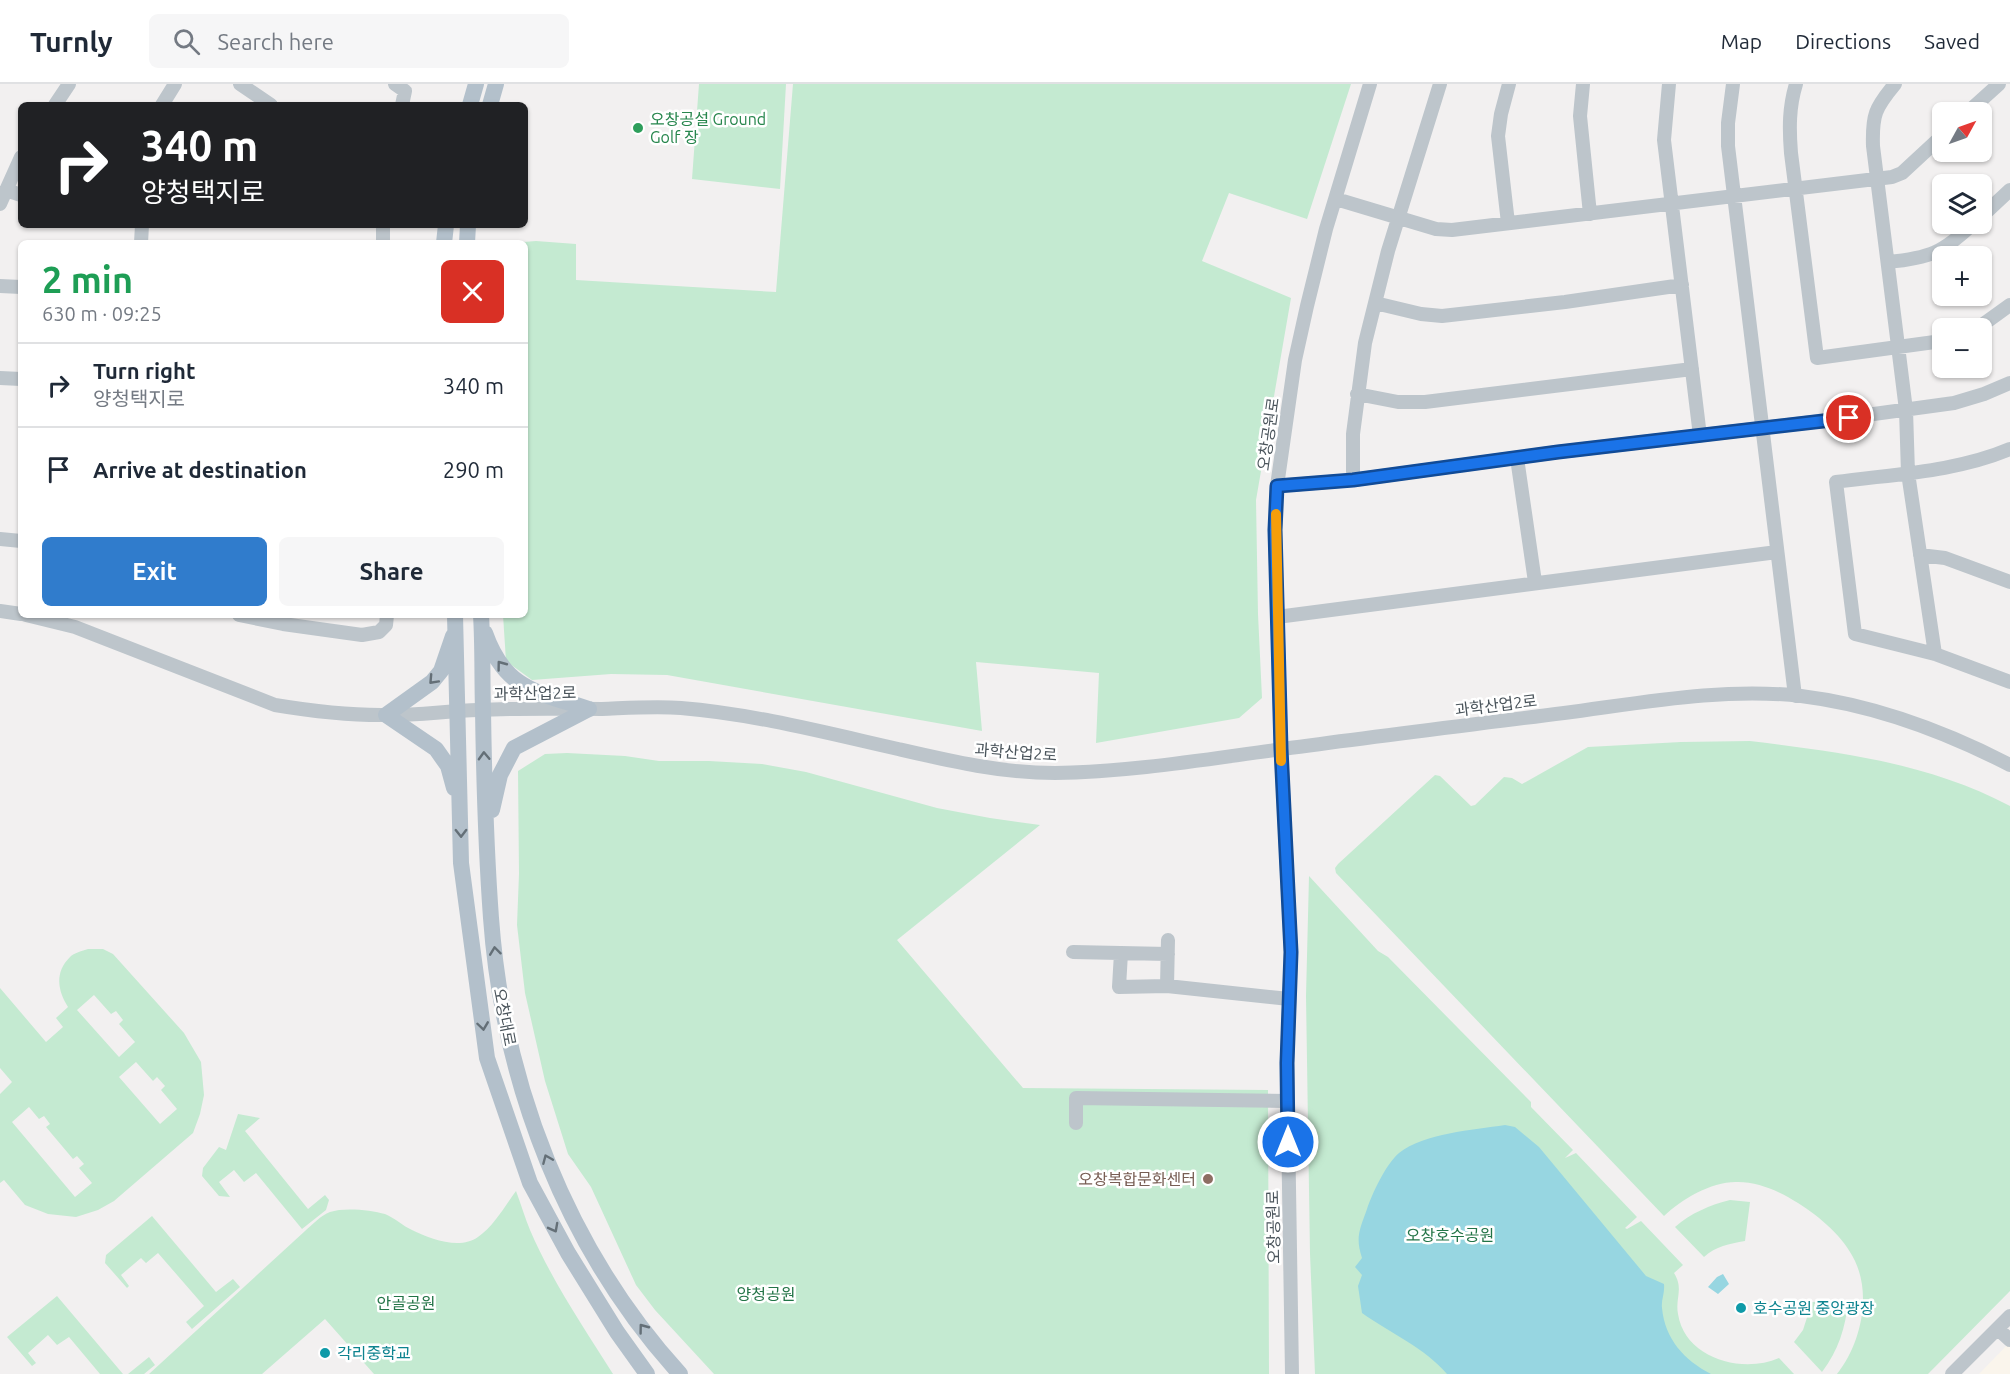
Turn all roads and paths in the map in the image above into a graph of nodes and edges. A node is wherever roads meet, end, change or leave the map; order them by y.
1 (69, 84) edge
2 (175, 84) edge
3 (240, 84) edge
4 (395, 84) edge
5 (476, 84) edge
6 (496, 84) edge
7 (1370, 84) edge
8 (1440, 84) edge
9 (1509, 84) edge
10 (1583, 84) edge
11 (1669, 84) edge
12 (1733, 84) edge
13 (1796, 84) edge
14 (1895, 84) edge
15 (1999, 84) edge
16 (57, 102) edge
17 (164, 102) edge
18 (262, 102) edge
19 (403, 102) edge
20 (471, 102) edge
21 (491, 102) edge
22 (1979, 102) edge
23 (1932, 145) edge
24 (18, 164) edge
25 (1877, 178) junction
26 (1795, 189) junction
27 (6, 190) junction
28 (2010, 190) edge
29 (18, 194) edge
30 (1734, 197) junction
31 (1336, 199) junction
32 (0, 204) edge
33 (1671, 204) junction
34 (1992, 207) edge
35 (1590, 214) junction
36 (1398, 218) junction
37 (1509, 223) junction
38 (1961, 234) edge
39 (1888, 262) junction
40 (1682, 285) junction
41 (0, 286) edge
42 (18, 287) edge
43 (1375, 303) junction
44 (2010, 305) edge
45 (1992, 318) edge
46 (1932, 343) edge
47 (1899, 348) junction
48 (1692, 369) junction
49 (0, 378) edge
50 (18, 379) edge
51 (2010, 383) edge
52 (1357, 394) junction
53 (1906, 410) junction
54 (1762, 428) junction
55 (1700, 436) junction
56 (2010, 449) edge
57 (1517, 458) junction
58 (1908, 473) junction
59 (1353, 480) junction
60 (1277, 486) junction
61 (0, 539) edge
62 (18, 541) edge
63 (1777, 552) junction
64 (1920, 555) junction
65 (1535, 582) junction
66 (2010, 582) edge
67 (0, 611) edge
68 (18, 614) edge
69 (1277, 617) junction
70 (44, 618) edge
71 (273, 618) edge
72 (387, 618) edge
73 (481, 618) edge
74 (296, 620) edge
75 (456, 621) edge
76 (1935, 654) junction
77 (2010, 682) edge
78 (1795, 696) junction
79 (589, 709) junction
80 (483, 710) junction
81 (459, 711) junction
82 (386, 715) junction
83 (1281, 749) junction
84 (2010, 765) edge
85 (460, 809) junction
86 (487, 834) junction
87 (1073, 951) dead end
88 (1121, 953) junction
89 (1167, 986) junction
90 (1289, 999) junction
91 (1288, 1101) junction
92 (1076, 1123) dead end
93 (2010, 1316) edge
94 (1998, 1329) junction
95 (2010, 1340) edge
96 (647, 1374) edge
97 (680, 1374) edge
98 (1292, 1374) edge
99 (1953, 1374) edge

1 - 16 street
2 - 17 street
3 - 18 street
4 - 19 street
5 - 20 main road
6 - 21 main road
7 - 31 street, 오창공원로
8 - 36 street
9 - 37 street
10 - 35 street
11 - 33 street
12 - 30 street
13 - 26 street
14 - 25 street
15 - 22 street
23 - 25 street
24 - 27 street
25 - 26 street
25 - 39 street
26 - 30 street
26 - 47 street
27 - 29 street
27 - 32 street
28 - 34 street
30 - 33 street
30 - 54 street
31 - 36 street
31 - 60 street, 오창공원로
33 - 35 street
33 - 40 street
35 - 37 street
36 - 37 street
36 - 43 street
38 - 39 street
39 - 47 street
40 - 43 street
40 - 48 street
41 - 42 street
43 - 52 street
44 - 45 street
46 - 47 street
47 - 53 street
48 - 52 street
48 - 55 street
49 - 50 street
51 - 53 street
52 - 59 street
53 - 54 street
53 - 58 street
54 - 55 street
54 - 63 street
55 - 57 street
56 - 58 street
57 - 59 street
57 - 65 street
58 - 64 street
58 - 76 street
59 - 60 street
60 - 69 street, 오창공원로
61 - 62 street
63 - 65 street
63 - 78 street
64 - 66 street
64 - 76 street
65 - 69 street
67 - 68 street
69 - 83 street, 오창공원로
70 - 82 street, 과학산업2로
71 - 74 street
72 - 74 street
79 -> 73 main road
73 - 80 main road, 오창대로
75 - 81 main road, 오창대로
75 -> 82 main road
76 - 77 street
78 - 83 street, 과학산업2로
78 - 84 street, 과학산업2로
79 - 80 street, 과학산업2로
79 - 83 street, 과학산업2로
79 - 86 main road
80 - 81 street, 과학산업2로
86 -> 80 main road, 오창대로
81 - 82 street, 과학산업2로
81 - 85 main road, 오창대로
82 - 85 main road
83 - 90 street, 오창공원로
85 -> 96 main road, 오창대로
97 -> 86 main road, 오창대로
87 - 88 street
88 - 89 street
88 - 89 street
89 - 90 street
90 - 91 street, 오창공원로
91 - 92 street
91 - 98 street, 오창공원로
93 - 94 street
94 - 95 street
94 - 99 street

